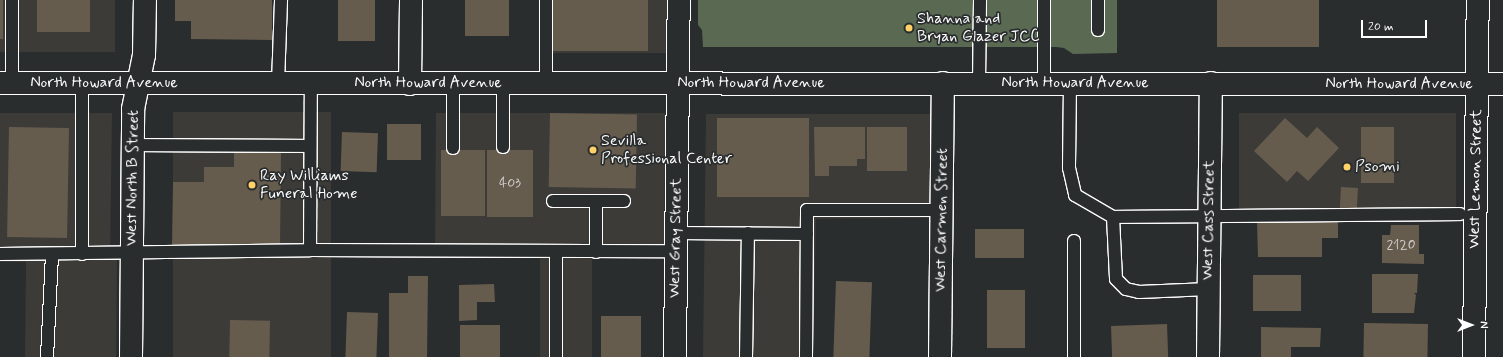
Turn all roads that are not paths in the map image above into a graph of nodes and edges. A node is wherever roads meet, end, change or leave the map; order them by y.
1 (12, 0) edge
2 (145, 0) edge
3 (281, 0) edge
4 (411, 0) edge
5 (546, 0) edge
6 (679, 0) edge
7 (980, 0) edge
8 (1044, 0) edge
9 (1098, 0) edge
10 (1478, 0) edge
11 (1098, 30) dead end
12 (6, 44) edge
13 (6, 83) edge
14 (82, 83) junction
15 (278, 83) junction
16 (311, 83) junction
17 (453, 83) junction
18 (503, 83) junction
19 (546, 83) junction
20 (678, 83) junction
21 (943, 83) junction
22 (979, 83) junction
23 (1211, 83) junction
24 (138, 84) junction
25 (410, 84) junction
26 (1044, 84) junction
27 (1070, 84) junction
28 (1478, 84) junction
29 (1503, 84) edge
30 (133, 145) junction
31 (310, 146) junction
32 (453, 148) dead end
33 (503, 148) dead end
34 (553, 201) dead end
35 (596, 201) junction
36 (624, 201) dead end
37 (942, 210) junction
38 (1460, 214) dead end
39 (1113, 218) junction
40 (1210, 218) junction
41 (748, 233) junction
42 (807, 234) junction
43 (1074, 240) dead end
44 (676, 242) junction
45 (310, 250) junction
46 (556, 252) junction
47 (596, 252) junction
48 (0, 254) edge
49 (52, 254) junction
50 (82, 254) junction
51 (132, 254) junction
52 (1208, 290) junction
53 (47, 357) edge
54 (131, 357) edge
55 (556, 357) edge
56 (675, 357) edge
57 (746, 357) edge
58 (806, 357) edge
59 (940, 357) edge
60 (1074, 357) edge
61 (1208, 357) edge
62 (1474, 357) edge

1 - 12 lane
2 - 24 street, West North B Street
3 - 15 lane
4 - 25 street
5 - 19 lane
6 - 20 street, West Gray Street
7 - 22 lane
8 - 26 lane
9 - 11 lane
10 - 28 street, West Lemon Street
12 - 13 lane
13 - 14 street, North Howard Avenue
14 - 24 street, North Howard Avenue
14 - 50 lane
15 - 16 street, North Howard Avenue
15 - 24 street, North Howard Avenue
16 - 25 street, North Howard Avenue
16 - 31 lane
17 - 18 street, North Howard Avenue
17 - 25 street, North Howard Avenue
17 - 32 lane
18 - 19 street, North Howard Avenue
18 - 33 lane
19 - 20 street, North Howard Avenue
20 - 21 street, North Howard Avenue
20 - 44 street, West Gray Street
21 - 22 street, North Howard Avenue
21 - 37 street, West Carmen Street
22 - 26 street, North Howard Avenue
23 - 27 street, North Howard Avenue
23 - 28 street, North Howard Avenue
23 - 40 street, West Cass Street
24 - 30 street, West North B Street
26 - 27 street, North Howard Avenue
27 - 39 lane
28 - 29 street, North Howard Avenue
28 - 62 street, West Lemon Street
30 - 31 lane
30 - 51 street, West North B Street
31 - 45 lane
34 - 35 lane
35 - 36 lane
35 - 47 lane
37 - 42 lane
37 - 59 street, West Carmen Street
38 - 40 lane
39 - 40 lane
39 - 52 lane
40 - 52 street, West Cass Street
41 - 42 lane
41 - 44 lane
41 - 57 lane
42 - 58 lane
43 - 60 lane
44 - 47 lane
44 - 56 street, West Gray Street
45 - 46 lane
45 - 51 lane
46 - 47 lane
46 - 55 lane
48 - 49 lane
49 - 50 lane
49 - 53 lane
50 - 51 lane
51 - 54 street, West North B Street
52 - 61 street, West Cass Street

